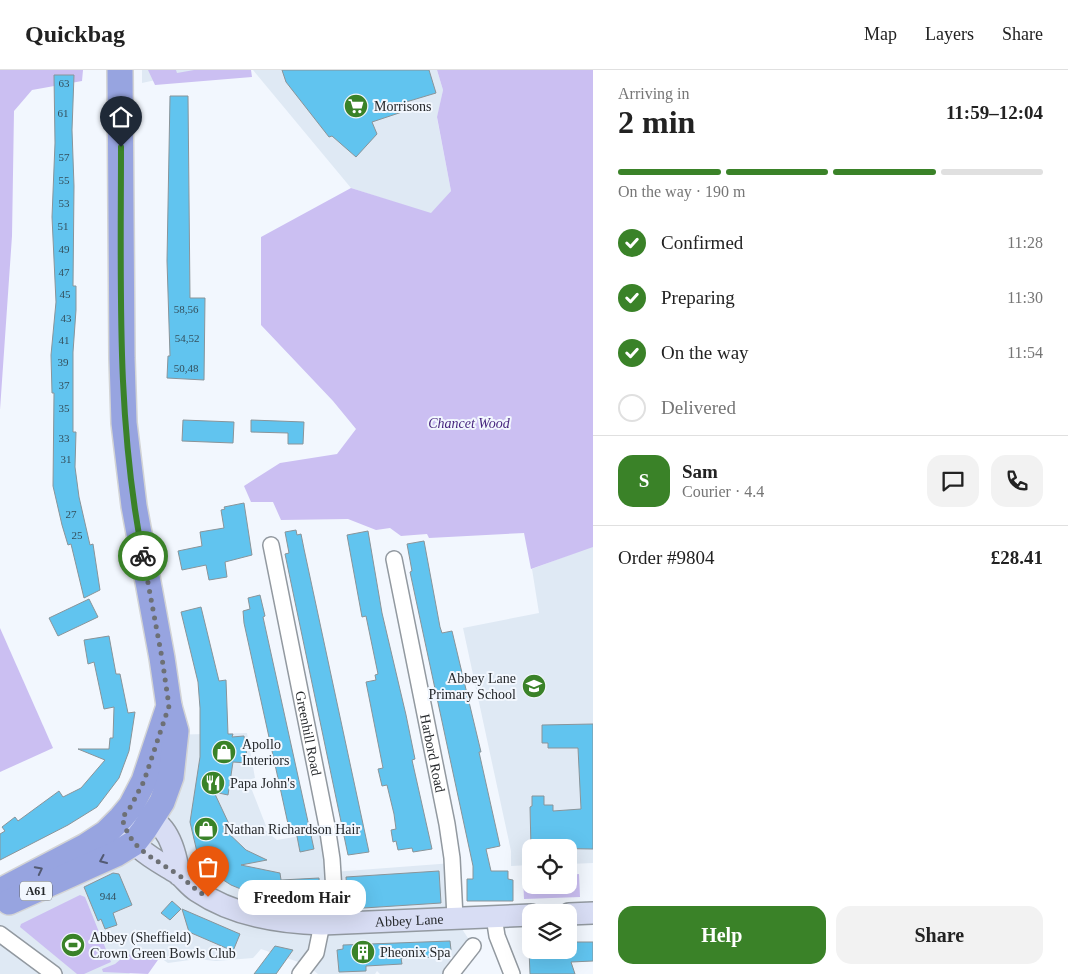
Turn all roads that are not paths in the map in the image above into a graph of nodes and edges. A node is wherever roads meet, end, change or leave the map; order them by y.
1 (120, 70) edge
2 (271, 545) dead end
3 (394, 559) dead end
4 (169, 706) junction
5 (122, 818) junction
6 (152, 820) junction
7 (134, 843) junction
8 (179, 875) junction
9 (0, 891) edge
10 (0, 903) edge
11 (593, 913) edge
12 (577, 914) edge
13 (522, 915) edge
14 (494, 917) junction
15 (455, 918) junction
16 (329, 924) junction
17 (0, 934) edge
18 (474, 946) dead end
19 (54, 974) edge
20 (300, 974) edge
21 (451, 974) edge
22 (512, 974) edge

1 - 4 highway, A61
2 - 16 street, Greenhill Road
3 - 15 street, Harbord Road
4 - 5 highway, A61
4 - 6 highway, A61
5 - 6 main road
5 - 7 main road, Abbey Lane
9 -> 5 highway, A61
6 - 7 highway, A61
6 - 8 main road
7 - 8 main road, Abbey Lane
7 -> 10 highway, A61
8 - 16 main road, Abbey Lane
11 - 12 main road
13 - 14 main road, Abbey Lane
14 - 15 main road, Abbey Lane
14 - 22 street
15 - 16 main road, Abbey Lane
16 - 20 street, Greenhill Road
17 - 19 street
18 - 21 street

